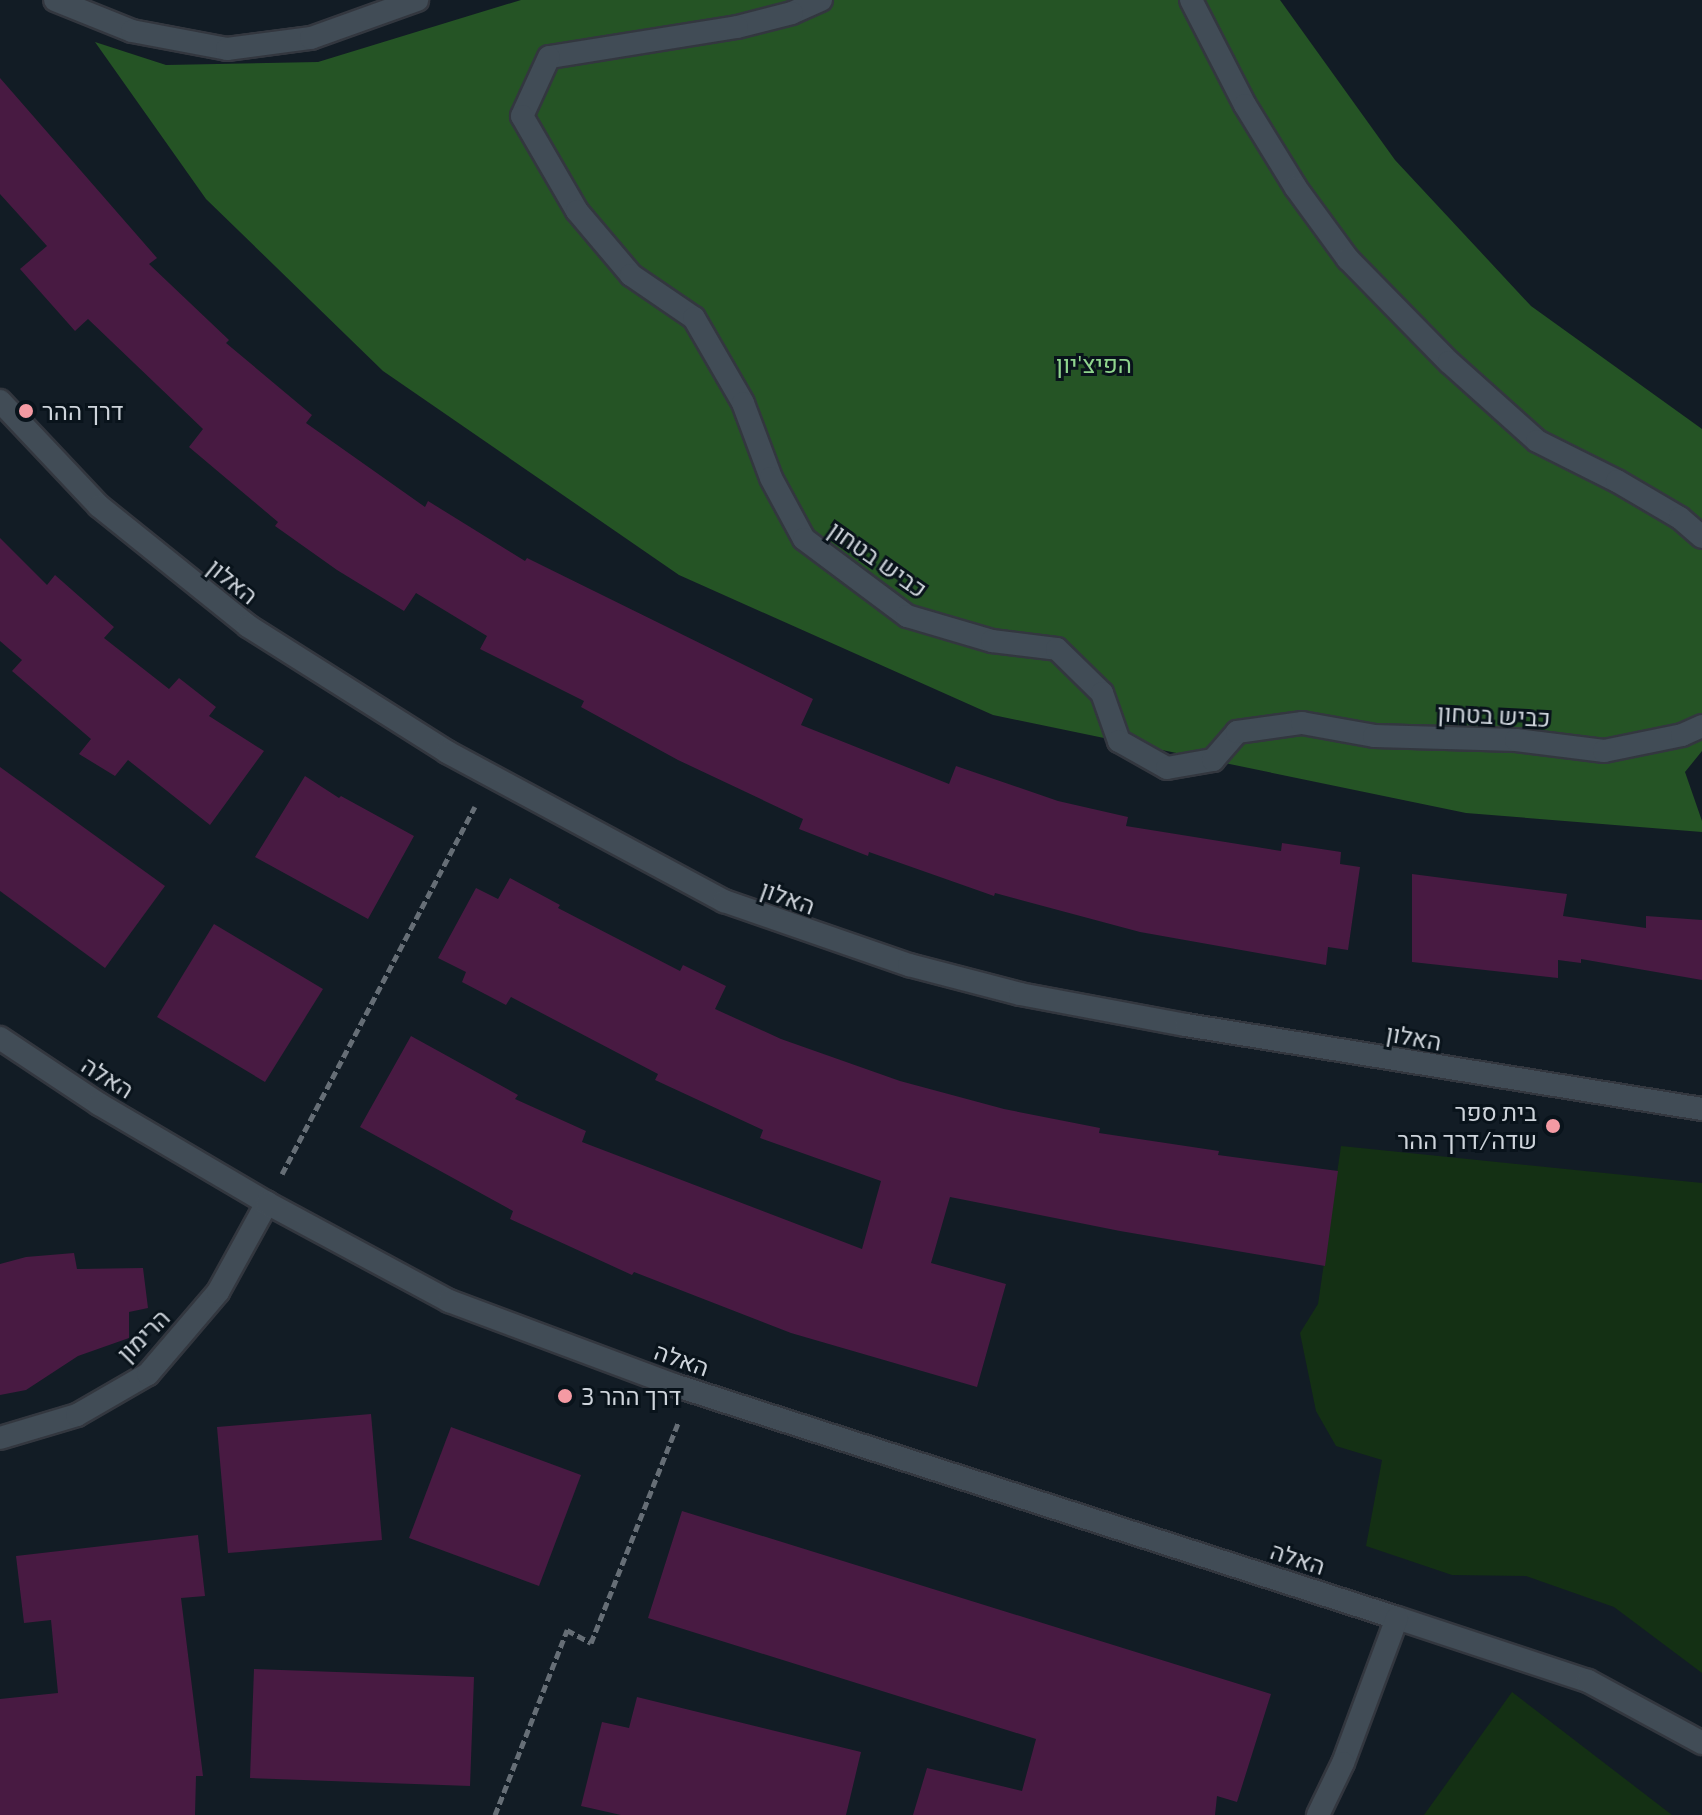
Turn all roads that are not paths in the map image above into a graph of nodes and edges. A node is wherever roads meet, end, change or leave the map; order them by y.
1 (55, 0) edge
2 (417, 0) edge
3 (821, 0) edge
4 (1191, 0) edge
5 (0, 401) edge
6 (1702, 537) edge
7 (1702, 726) edge
8 (0, 1038) edge
9 (1702, 1109) edge
10 (267, 1203) junction
11 (0, 1438) edge
12 (1397, 1618) junction
13 (1702, 1743) edge
14 (1318, 1815) edge

1 - 2 street
3 - 7 street, כביש בטחון
4 - 6 street
5 - 9 street, האלון
8 - 10 street, האלה
10 - 11 street, הרימון
10 - 12 street, האלה
12 - 13 street, האלה
12 - 14 street

